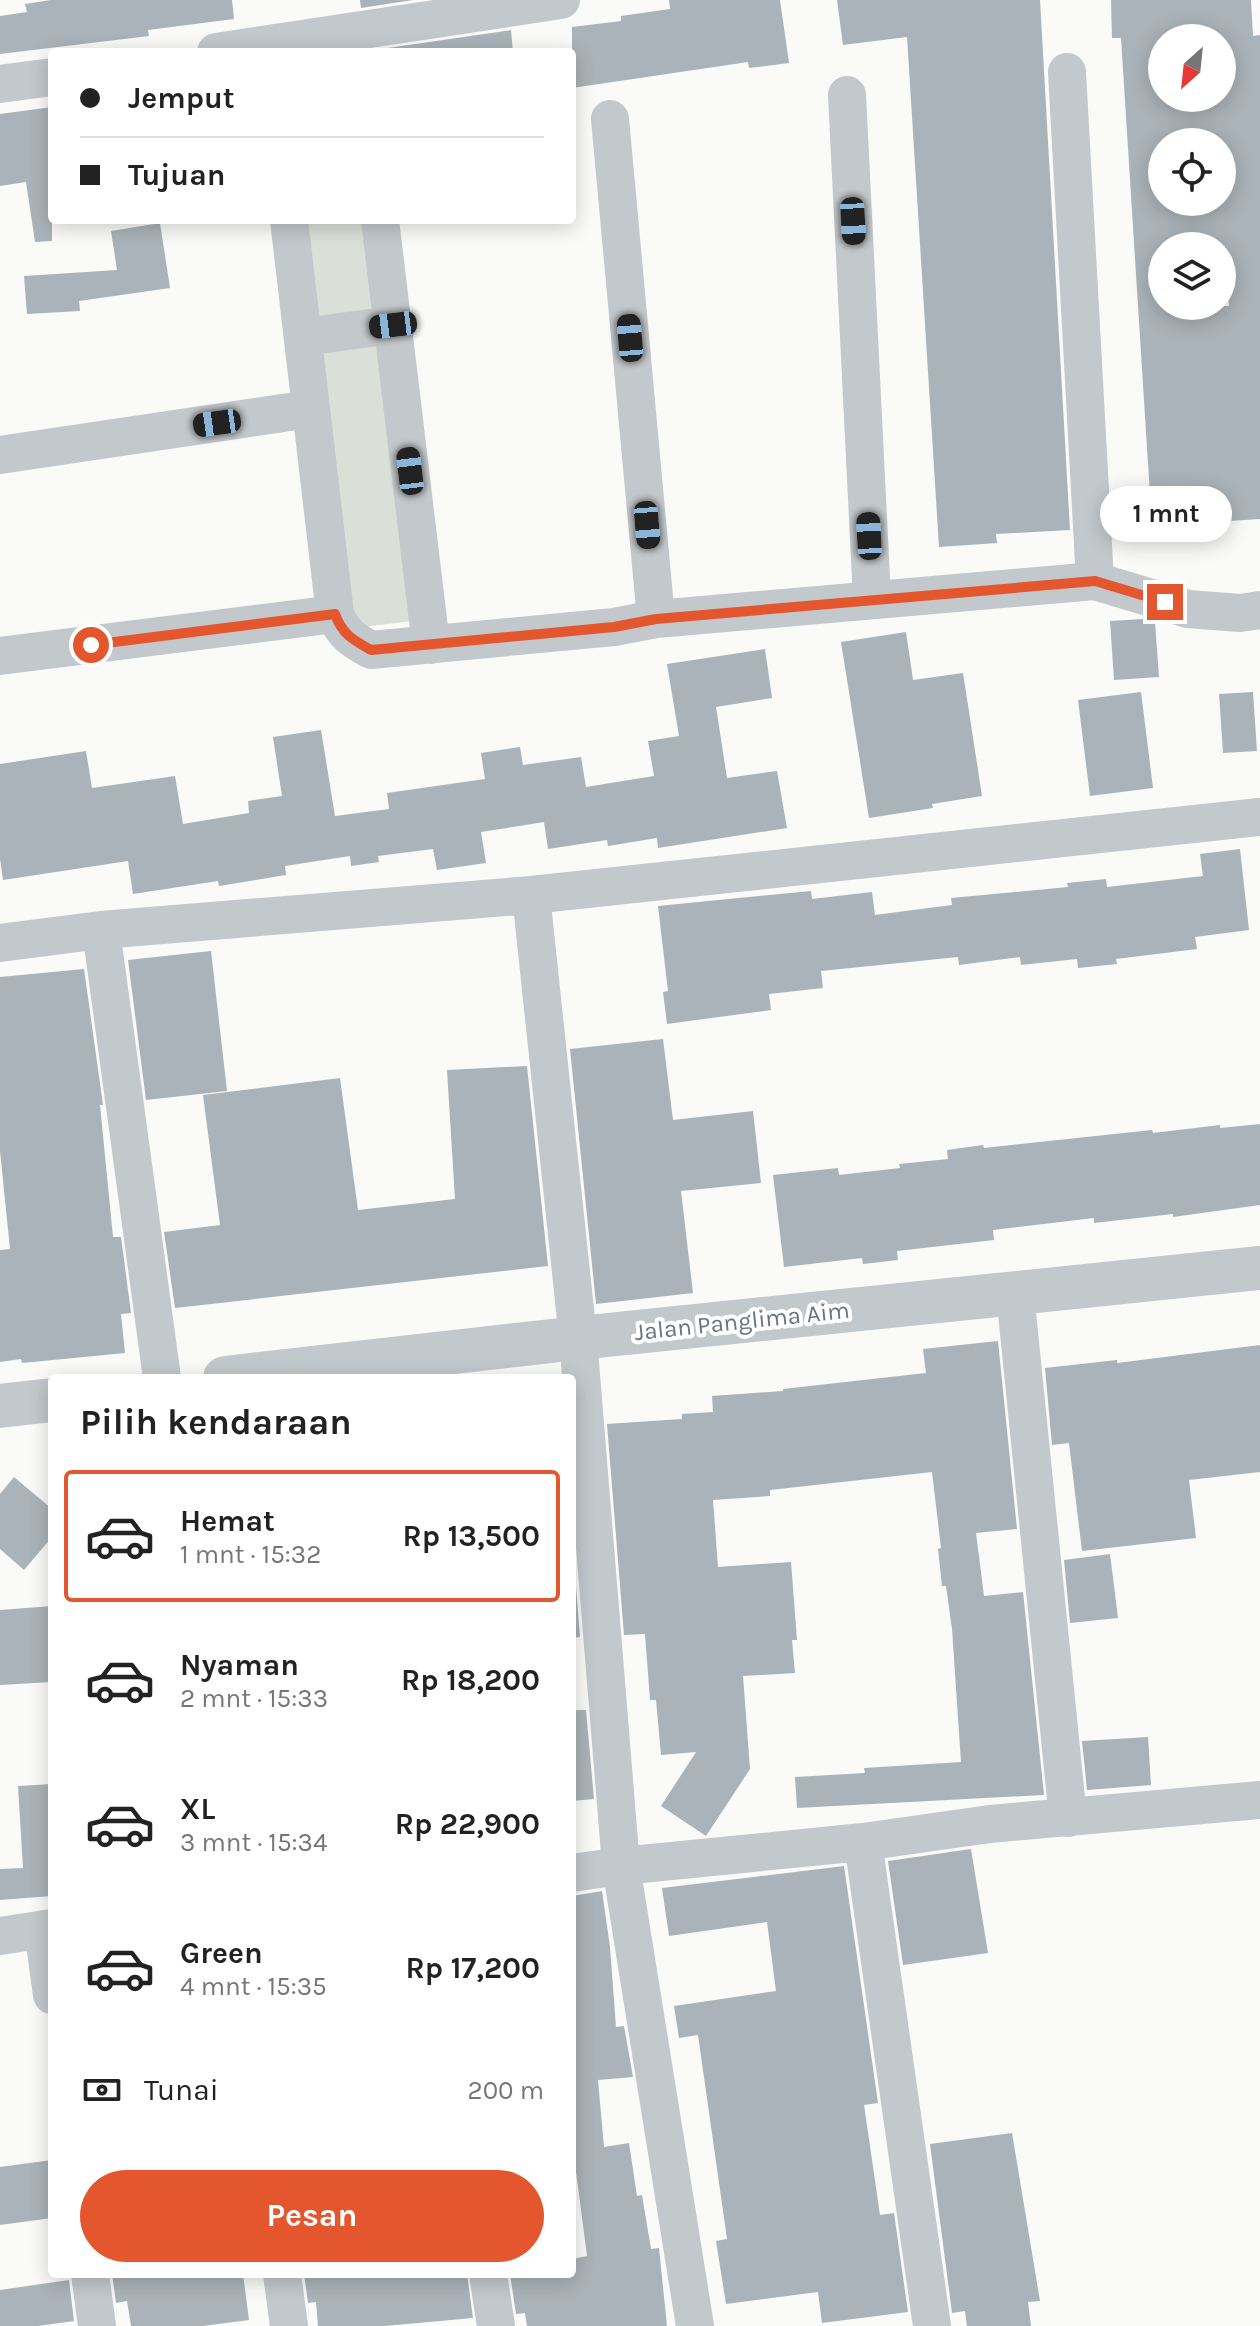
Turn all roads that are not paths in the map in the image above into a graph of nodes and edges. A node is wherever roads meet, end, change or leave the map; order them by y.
1 (561, 0) edge
2 (243, 48) edge
3 (1067, 72) dead end
4 (48, 78) edge
5 (0, 84) edge
6 (847, 95) dead end
7 (610, 119) dead end
8 (289, 224) edge
9 (380, 224) edge
10 (393, 325) junction
11 (303, 337) junction
12 (310, 409) junction
13 (0, 455) edge
14 (1095, 581) junction
15 (872, 599) junction
16 (1260, 610) edge
17 (335, 614) junction
18 (656, 619) junction
19 (431, 645) junction
20 (0, 656) edge
21 (1260, 817) edge
22 (531, 895) junction
23 (101, 930) junction
24 (0, 943) edge
25 (1260, 1268) edge
26 (1015, 1293) junction
27 (578, 1338) junction
28 (161, 1374) edge
29 (260, 1374) edge
30 (48, 1400) edge
31 (0, 1406) edge
32 (1260, 1800) edge
33 (1068, 1818) junction
34 (863, 1842) junction
35 (621, 1866) junction
36 (576, 1872) edge
37 (48, 1929) edge
38 (0, 1936) edge
39 (91, 2278) edge
40 (283, 2278) edge
41 (489, 2278) edge
42 (97, 2326) edge
43 (289, 2326) edge
44 (496, 2326) edge
45 (695, 2326) edge
46 (932, 2326) edge

1 - 2 street
3 - 14 street
4 - 5 street
6 - 15 street
7 - 18 street
8 - 11 street
9 - 10 street
10 - 11 street
10 - 19 street
11 - 12 street
12 - 13 street
12 - 17 street
14 - 15 street
14 - 16 street
15 - 18 street
17 - 19 street
17 - 20 street
18 - 19 street
21 - 22 street
22 - 23 street
22 - 27 street
23 - 24 street
23 - 28 street
25 - 26 street, Jalan Panglima Aim
26 - 27 street, Jalan Panglima Aim
26 - 33 street
27 - 29 street, Jalan Panglima Aim
27 - 35 street
30 - 31 street
32 - 33 street
33 - 34 street
34 - 35 street
34 - 46 street
35 - 36 street
35 - 45 street
37 - 38 street
39 - 42 street
40 - 43 street
41 - 44 street

